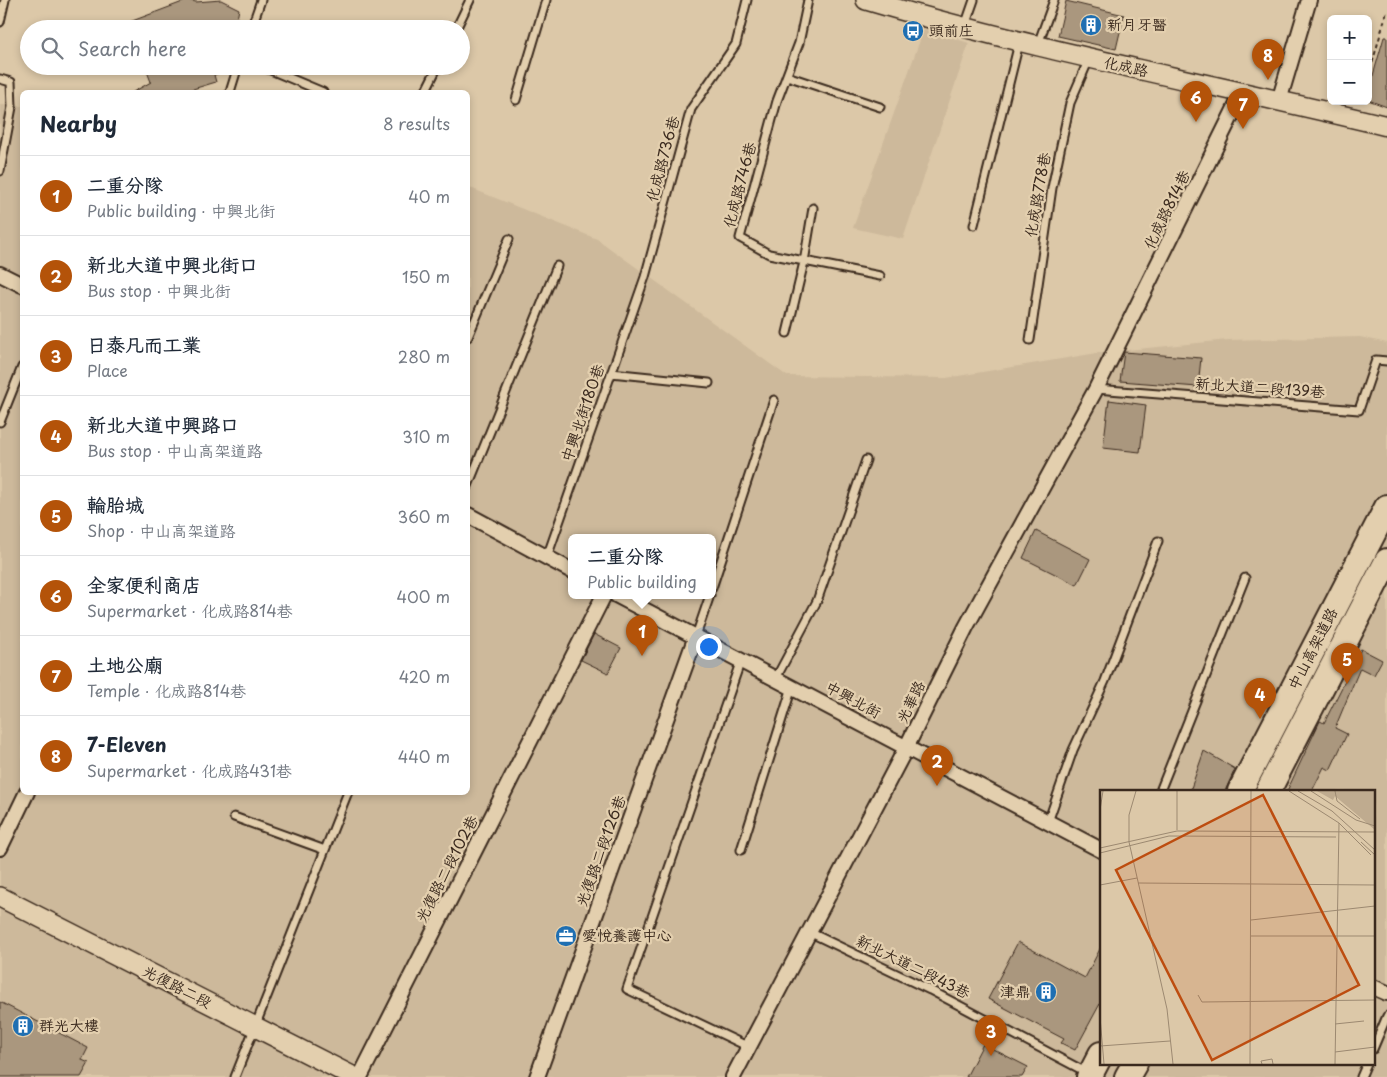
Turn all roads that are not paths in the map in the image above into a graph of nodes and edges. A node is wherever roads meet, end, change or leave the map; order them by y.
1 (6, 0) edge
2 (261, 0) edge
3 (470, 0) edge
4 (546, 0) edge
5 (747, 0) edge
6 (808, 0) edge
7 (866, 0) edge
8 (974, 0) edge
9 (1054, 0) edge
10 (1309, 0) edge
11 (254, 20) edge
12 (460, 20) edge
13 (0, 22) edge
14 (964, 29) junction
15 (1019, 42) junction
16 (1037, 47) junction
17 (1089, 59) junction
18 (235, 75) edge
19 (282, 75) edge
20 (434, 75) edge
21 (787, 76) junction
22 (0, 79) edge
23 (231, 90) edge
24 (318, 90) edge
25 (427, 90) edge
26 (1244, 92) junction
27 (516, 100) dead end
28 (1279, 101) junction
29 (880, 107) dead end
30 (1387, 126) edge
31 (0, 171) edge
32 (813, 208) dead end
33 (974, 225) dead end
34 (509, 239) dead end
35 (804, 262) junction
36 (557, 266) dead end
37 (0, 274) edge
38 (880, 276) dead end
39 (645, 278) joint
40 (20, 284) edge
41 (470, 332) edge
42 (787, 333) dead end
43 (1030, 340) dead end
44 (1120, 342) joint
45 (1387, 361) edge
46 (20, 372) edge
47 (611, 373) junction
48 (709, 383) dead end
49 (1096, 389) junction
50 (774, 400) dead end
51 (0, 422) edge
52 (866, 460) dead end
53 (470, 481) edge
54 (1387, 507) edge
55 (470, 516) edge
56 (1387, 532) edge
57 (1158, 542) dead end
58 (547, 557) junction
59 (1379, 561) edge
60 (568, 569) edge
61 (716, 576) edge
62 (1245, 578) dead end
63 (602, 599) edge
64 (624, 599) edge
65 (709, 599) edge
66 (696, 636) junction
67 (741, 660) junction
68 (776, 678) junction
69 (792, 686) junction
70 (907, 746) junction
71 (1160, 790) edge
72 (1241, 790) edge
73 (1256, 790) edge
74 (1268, 790) edge
75 (26, 795) edge
76 (347, 795) edge
77 (234, 817) dead end
78 (1048, 822) junction
79 (0, 848) edge
80 (1100, 849) edge
81 (325, 850) junction
82 (740, 850) dead end
83 (0, 897) edge
84 (809, 932) junction
85 (1374, 987) edge
86 (1387, 993) edge
87 (1387, 1016) edge
88 (255, 1026) junction
89 (1374, 1046) edge
90 (749, 1047) junction
91 (1100, 1056) edge
92 (1105, 1064) edge
93 (1122, 1064) edge
94 (1134, 1064) edge
95 (1367, 1064) edge
96 (1091, 1075) edge
97 (234, 1077) edge
98 (354, 1077) edge
99 (360, 1077) edge
100 (537, 1077) edge
101 (733, 1077) edge
102 (1115, 1077) edge
103 (1127, 1077) edge
104 (1361, 1077) edge

1 - 13 lane
2 - 11 lane
3 - 12 lane
4 - 27 lane
5 - 39 lane, 化成路736巷
6 - 21 lane, 化成路746巷
7 - 14 street, 化成路
8 - 14 lane
9 - 16 lane
10 - 28 street
14 - 15 street, 化成路
15 - 16 street, 化成路
15 - 33 lane
16 - 17 street, 化成路
17 - 26 street, 化成路
17 - 43 lane, 化成路778巷
18 - 23 lane
19 - 24 lane
20 - 25 lane
21 - 29 lane
21 - 35 lane, 化成路746巷
22 - 31 lane
26 - 28 street, 化成路
26 - 44 street, 化成路814巷
28 - 30 street, 化成路
32 - 35 lane
34 - 41 lane
35 - 38 lane, 化成路746巷
35 - 42 lane
36 - 53 lane
37 - 40 street
39 - 47 lane, 中興北街180巷
44 - 49 street, 光華路
45 - 49 lane, 新北大道二段139巷
46 - 51 lane
47 - 48 lane
47 - 58 lane, 中興北街180巷
49 - 70 street, 光華路
50 - 61 lane
52 - 68 lane
54 - 72 highway, 中山高架道路
55 - 58 street
56 - 59 highway
57 - 78 lane
58 - 60 street
59 - 73 highway
59 - 74 highway, 中山高架道路
62 - 71 lane
63 - 99 street, 光復路二段102巷
64 - 66 street, 中興北街
65 - 66 lane
66 - 67 street, 中興北街
66 - 100 street, 光復路二段126巷
67 - 68 street, 中興北街
67 - 90 lane
68 - 69 street, 中興北街
69 - 70 street, 中興北街
69 - 82 lane
70 - 78 street, 中興北街
70 - 84 street, 光華路
75 - 79 street
76 - 81 lane
77 - 81 lane
78 - 80 street, 中興北街
81 - 88 lane
83 - 88 street, 光復路二段
84 - 90 street, 光華路
84 - 96 lane, 新北大道二段43巷
85 - 86 street
87 - 89 lane
88 - 97 lane
88 - 98 street, 光復路二段
90 - 101 street, 光華路
91 - 96 highway
92 - 96 highway
93 - 102 highway
94 - 103 highway
95 - 104 lane

